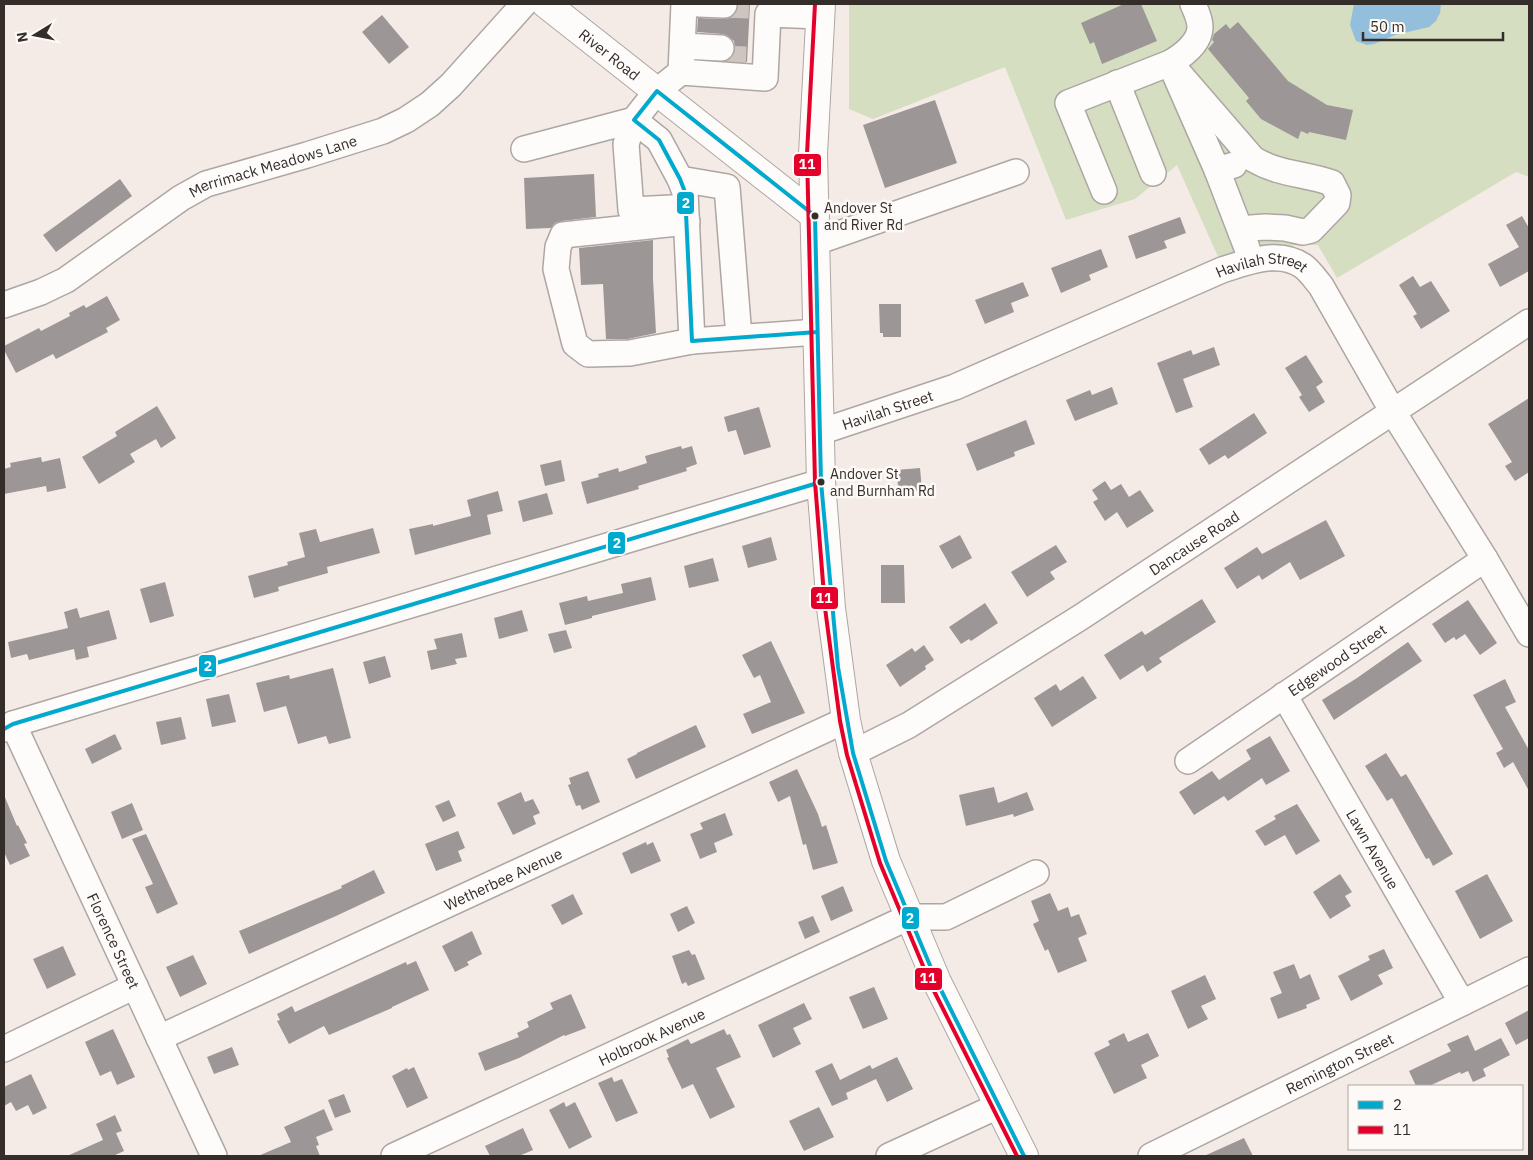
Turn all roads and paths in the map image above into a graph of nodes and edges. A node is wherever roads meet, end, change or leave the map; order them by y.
1 (524, 4) edge
2 (546, 4) edge
3 (684, 4) edge
4 (699, 4) edge
5 (1193, 4) edge
6 (724, 5) dead end
7 (764, 8) edge
8 (820, 10) edge
9 (721, 53) tunnel mouth
10 (682, 58) junction
11 (1170, 63) junction
12 (1117, 83) junction
13 (657, 91) junction
14 (634, 120) junction
15 (524, 149) dead end
16 (1252, 159) junction
17 (1217, 170) junction
18 (1016, 172) dead end
19 (1153, 173) dead end
20 (680, 179) junction
21 (1104, 190) dead end
22 (687, 214) junction
23 (816, 229) junction
24 (1242, 232) junction
25 (1303, 232) junction
26 (1252, 260) junction
27 (1299, 264) junction
28 (4, 305) edge
29 (1529, 322) edge
30 (817, 332) junction
31 (740, 337) junction
32 (692, 341) junction
33 (1393, 412) junction
34 (820, 432) junction
35 (821, 482) junction
36 (1485, 559) junction
37 (1529, 634) edge
38 (1284, 695) junction
39 (846, 720) junction
40 (8, 726) edge
41 (853, 753) junction
42 (1188, 761) dead end
43 (1036, 873) dead end
44 (909, 917) junction
45 (1529, 970) edge
46 (134, 986) junction
47 (1462, 1003) junction
48 (159, 1038) junction
49 (4, 1049) edge
50 (998, 1106) junction
51 (208, 1154) edge
52 (394, 1156) edge
53 (889, 1156) edge
54 (1024, 1156) edge
55 (1151, 1156) edge

1 - 28 street, Merrimack Meadows Lane
2 - 13 main road, River Road
3 - 10 street
4 - 6 street
5 - 11 street
7 - 8 street
7 - 10 street
8 - 23 main road
9 - 10 street
10 - 13 street
11 - 12 street
11 - 16 street
11 - 17 street
12 - 19 street
12 - 21 street
13 - 14 street
13 - 23 main road, River Road
14 - 15 street
14 - 20 street
14 - 22 street
16 - 17 street
16 - 25 street
17 - 24 street
18 - 23 street
20 - 22 street
20 - 31 street
22 - 32 street
22 - 32 street
23 - 30 main road
24 - 25 street
24 - 26 street
25 - 27 street
26 - 27 street, Havilah Street
26 - 34 street, Havilah Street
27 - 33 street, Havilah Street
29 - 33 street, Dancause Road
30 - 31 street
30 - 34 main road
31 - 32 street
33 - 36 street, Havilah Street
33 - 41 street, Dancause Road
34 - 35 main road
35 - 39 main road
35 - 40 street
36 - 37 street, Havilah Street
36 - 38 street, Edgewood Street
38 - 42 street, Edgewood Street
38 - 47 street, Lawn Avenue
39 - 41 main road
39 - 48 street, Wetherbee Avenue
40 - 46 street, Florence Street
41 - 44 main road
43 - 44 street
44 - 50 main road
44 - 52 street, Holbrook Avenue
45 - 47 street, Remington Street
46 - 48 street, Florence Street
46 - 49 street
47 - 55 street, Remington Street
48 - 51 street, Florence Street
50 - 53 street
50 - 54 main road

